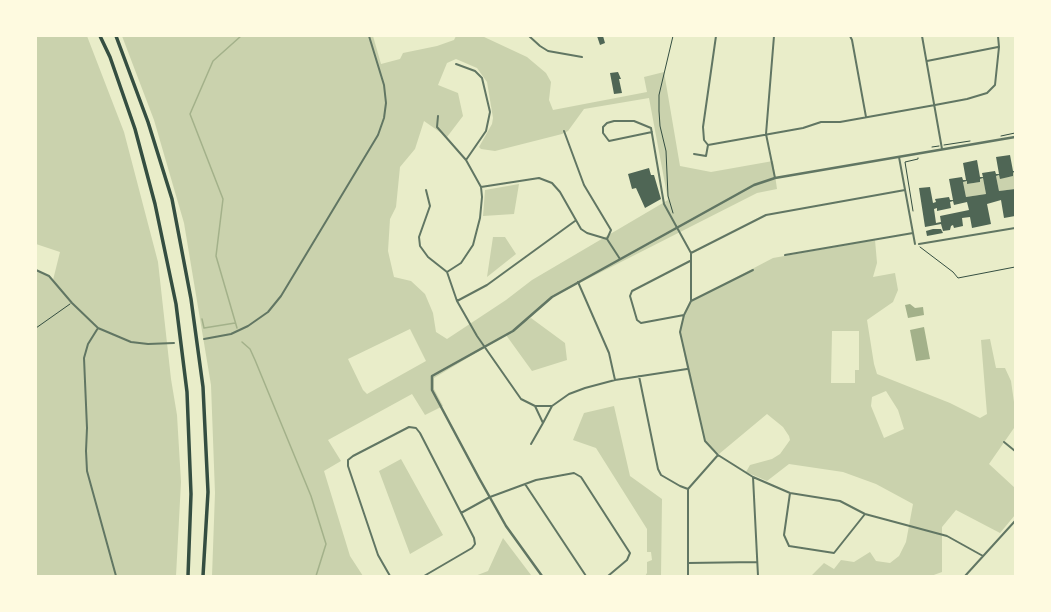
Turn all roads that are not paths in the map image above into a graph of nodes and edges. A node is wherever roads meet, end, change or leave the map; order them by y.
1 (100, 36) edge
2 (116, 36) edge
3 (369, 36) edge
4 (529, 36) edge
5 (716, 36) edge
6 (774, 36) edge
7 (850, 36) edge
8 (922, 36) edge
9 (998, 36) edge
10 (999, 47) junction
11 (582, 57) dead end
12 (927, 61) junction
13 (456, 64) dead end
14 (935, 105) junction
15 (438, 116) dead end
16 (866, 117) junction
17 (564, 131) dead end
18 (652, 132) junction
19 (766, 134) junction
20 (1015, 137) edge
21 (708, 145) junction
22 (942, 149) junction
23 (694, 154) dead end
24 (899, 157) junction
25 (466, 160) junction
26 (775, 178) junction
27 (481, 187) junction
28 (426, 190) dead end
29 (905, 190) junction
30 (575, 221) junction
31 (676, 227) junction
32 (1015, 228) edge
33 (913, 233) junction
34 (607, 239) junction
35 (915, 244) road end
36 (918, 244) dead end
37 (691, 253) junction
38 (785, 255) dead end
39 (620, 259) junction
40 (690, 261) junction
41 (36, 270) edge
42 (753, 270) dead end
43 (447, 272) junction
44 (578, 282) junction
45 (457, 301) junction
46 (691, 301) junction
47 (684, 315) junction
48 (98, 328) junction
49 (204, 339) dead end
50 (174, 343) dead end
51 (485, 347) junction
52 (687, 369) junction
53 (639, 376) junction
54 (614, 380) junction
55 (535, 406) junction
56 (552, 406) junction
57 (543, 423) junction
58 (1004, 442) dead end
59 (532, 444) dead end
60 (1015, 451) edge
61 (718, 455) junction
62 (753, 477) junction
63 (525, 484) junction
64 (688, 489) junction
65 (790, 493) junction
66 (490, 497) junction
67 (461, 513) junction
68 (865, 514) junction
69 (1015, 521) edge
70 (983, 556) junction
71 (757, 562) junction
72 (688, 563) junction
73 (116, 576) edge
74 (188, 576) edge
75 (203, 576) edge
76 (390, 576) edge
77 (424, 576) edge
78 (542, 576) edge
79 (586, 576) edge
80 (608, 576) edge
81 (688, 576) edge
82 (758, 576) edge
83 (965, 576) edge

1 - 74 highway
2 - 75 highway
3 - 49 street
4 - 11 street
5 - 21 street
6 - 19 street
7 - 16 street
8 - 12 street
9 - 10 street
10 - 12 street
10 - 14 street
12 - 14 street
13 - 25 street
14 - 16 street
14 - 22 street
15 - 25 street
16 - 19 street
17 - 34 street
18 - 18 street
18 - 31 street
19 - 21 street
19 - 26 street
20 - 22 street
21 - 23 street
22 - 24 street
24 - 26 street
24 - 29 street
25 - 27 street
26 - 31 street
27 - 30 street
27 - 43 street
28 - 43 street
29 - 33 street
29 - 37 street
30 - 34 street
30 - 45 street
31 - 37 street
31 - 39 street
32 - 36 street
33 - 35 street
33 - 38 street
34 - 39 street
37 - 40 street
39 - 44 street
40 - 46 street
40 - 47 street
41 - 48 street
42 - 46 street
43 - 45 street
44 - 51 street
44 - 54 street
45 - 51 street
46 - 47 street
47 - 52 street
48 - 50 street
48 - 73 street
51 - 55 street
51 - 66 street
52 - 53 street
52 - 61 street
53 - 54 street
53 - 64 street
54 - 56 street
55 - 56 street
55 - 57 street
56 - 57 street
57 - 59 street
58 - 60 street
61 - 62 street
61 - 64 street
62 - 65 street
62 - 71 street
63 - 66 street
63 - 79 street
63 - 80 street
64 - 72 street
65 - 68 street
65 - 68 street
66 - 67 street
66 - 78 street
67 - 76 street
67 - 77 street
68 - 70 street
69 - 70 street
70 - 83 street
71 - 72 street
71 - 82 street
72 - 81 street

